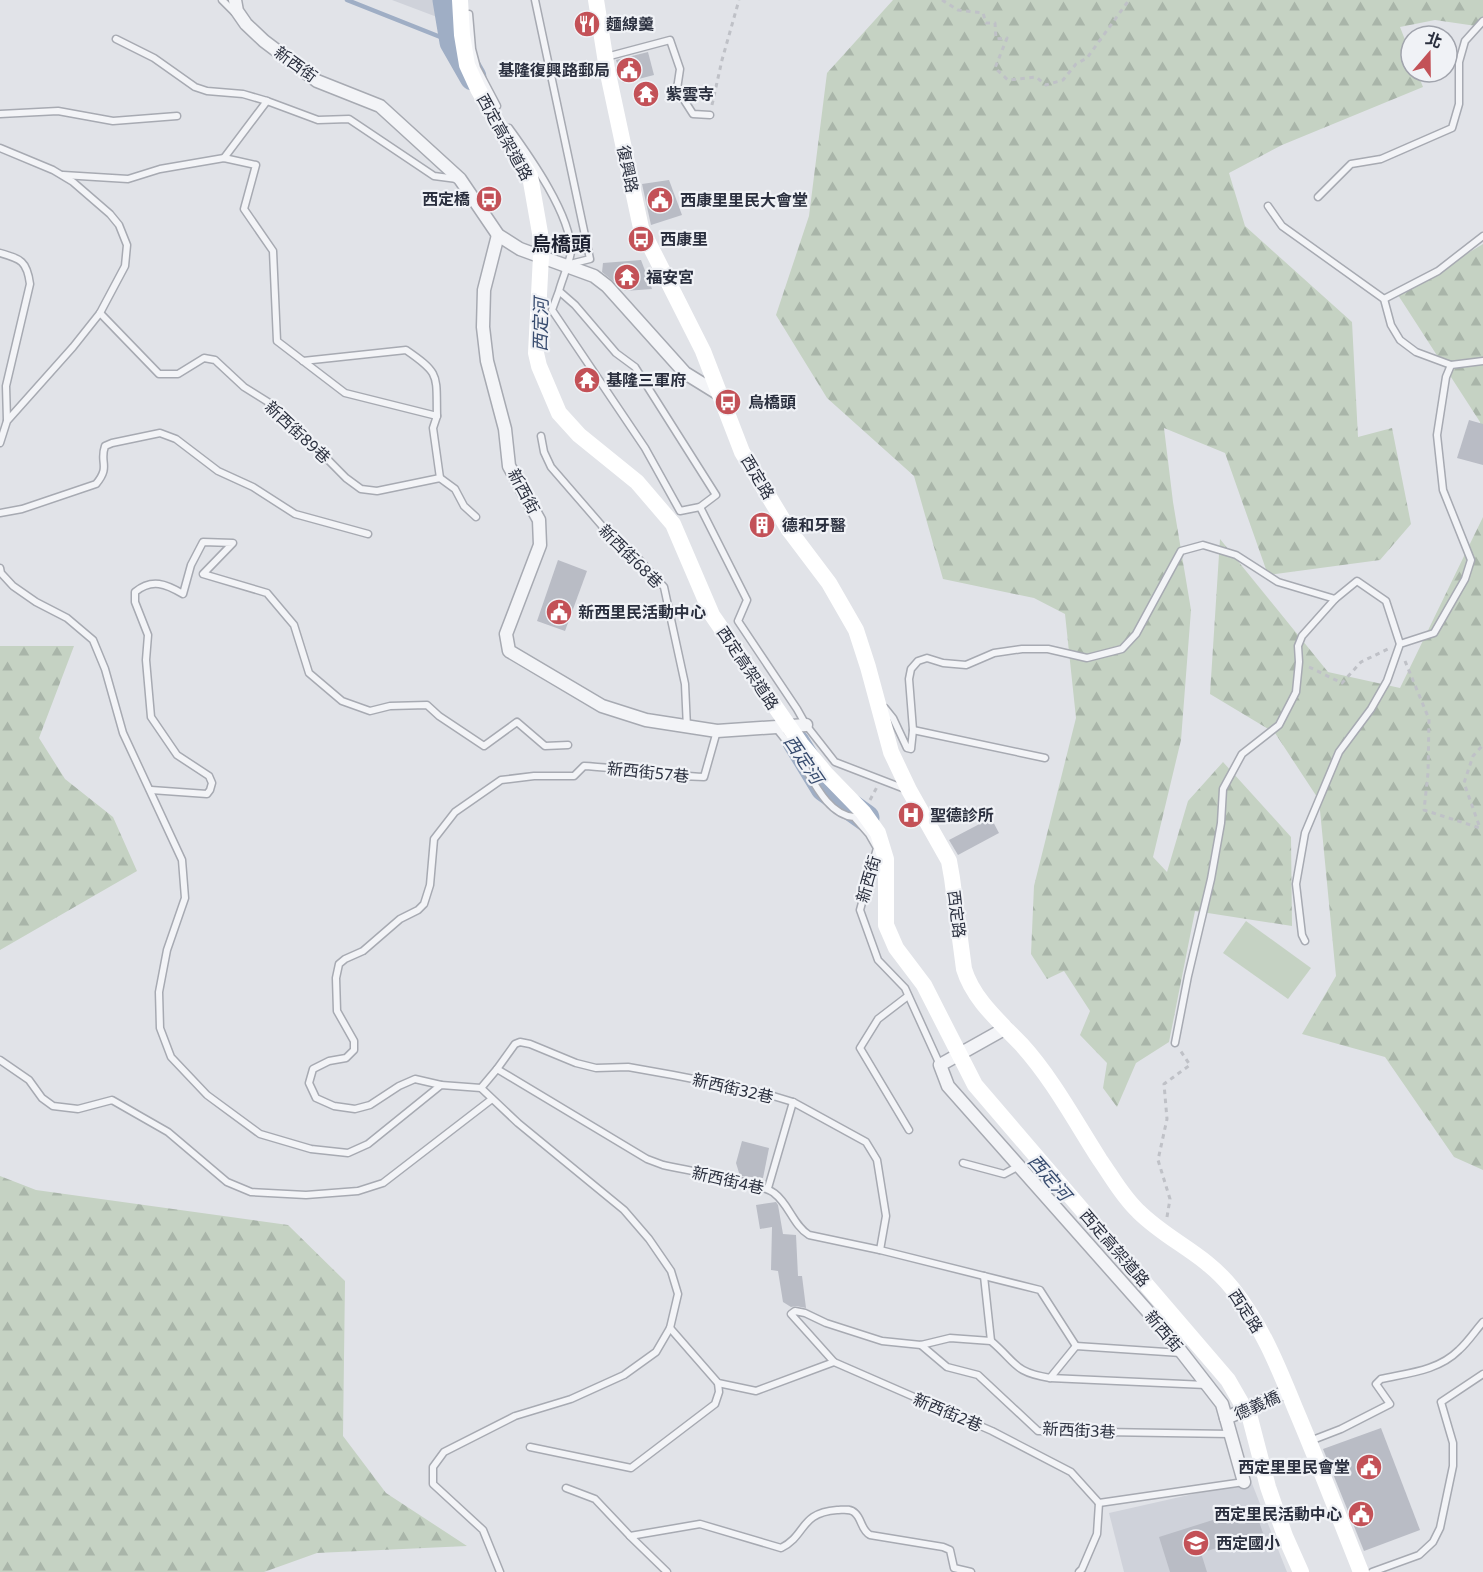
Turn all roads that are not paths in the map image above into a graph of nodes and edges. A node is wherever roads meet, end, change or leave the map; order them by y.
1 (222, 0) edge
2 (235, 0) edge
3 (535, 0) edge
4 (596, 0) edge
5 (464, 5) edge
6 (240, 18) junction
7 (1483, 21) edge
8 (116, 39) dead end
9 (605, 57) junction
10 (267, 101) junction
11 (0, 114) edge
12 (710, 115) road end
13 (177, 116) dead end
14 (0, 148) edge
15 (224, 158) junction
16 (63, 175) junction
17 (460, 179) junction
18 (1318, 197) dead end
19 (1268, 206) dead end
20 (498, 235) junction
21 (1483, 236) edge
22 (0, 254) edge
23 (535, 254) junction
24 (562, 264) junction
25 (559, 291) junction
26 (1384, 299) junction
27 (99, 313) junction
28 (303, 361) junction
29 (1483, 361) edge
30 (1451, 365) junction
31 (719, 394) junction
32 (437, 416) junction
33 (8, 421) junction
34 (541, 436) dead end
35 (0, 442) edge
36 (440, 478) junction
37 (700, 507) junction
38 (0, 513) edge
39 (476, 517) dead end
40 (368, 534) dead end
41 (0, 568) edge
42 (1335, 599) junction
43 (1400, 644) junction
44 (876, 699) junction
45 (806, 725) junction
46 (687, 728) junction
47 (776, 728) junction
48 (913, 730) junction
49 (717, 731) junction
50 (568, 745) dead end
51 (1045, 758) dead end
52 (151, 790) junction
53 (909, 790) junction
54 (1305, 941) dead end
55 (908, 996) junction
56 (1006, 1028) junction
57 (1175, 1043) road end
58 (0, 1060) edge
59 (940, 1065) junction
60 (497, 1069) junction
61 (441, 1085) junction
62 (481, 1088) junction
63 (492, 1099) junction
64 (793, 1102) junction
65 (909, 1130) dead end
66 (963, 1163) dead end
67 (1019, 1166) junction
68 (768, 1188) junction
69 (880, 1250) junction
70 (984, 1276) junction
71 (1483, 1322) edge
72 (670, 1328) junction
73 (991, 1341) junction
74 (921, 1345) junction
75 (1076, 1346) junction
76 (1183, 1354) junction
77 (834, 1362) junction
78 (1483, 1374) edge
79 (1050, 1378) junction
80 (718, 1383) junction
81 (1207, 1385) junction
82 (1288, 1391) junction
83 (1226, 1418) junction
84 (1231, 1434) junction
85 (1309, 1442) junction
86 (530, 1447) dead end
87 (1244, 1482) joint
88 (566, 1488) dead end
89 (1100, 1503) junction
90 (630, 1536) junction
91 (500, 1572) edge
92 (667, 1572) edge
93 (971, 1572) edge
94 (1079, 1572) edge
95 (1301, 1572) edge
96 (1361, 1572) edge
97 (1372, 1572) edge

1 - 6 lane
2 - 6 street
3 - 24 lane
4 - 9 street, 復興路
5 - 23 street, 西定高架道路
5 - 24 lane
6 - 17 street, 新西街
7 - 18 lane
8 - 10 lane
9 - 12 lane
9 - 31 street, 復興路
10 - 15 lane
10 - 17 lane
11 - 13 lane
14 - 16 lane
15 - 16 lane
15 - 28 lane
16 - 27 lane
17 - 20 street, 新西街
19 - 26 lane
20 - 23 street, 新西街
20 - 46 street, 新西街
21 - 26 lane
22 - 33 lane
23 - 24 street
23 - 95 street, 西定高架道路, bridge
24 - 25 lane
24 - 31 street
25 - 37 lane
25 - 37 lane
26 - 30 lane
27 - 33 lane
27 - 36 lane, 新西街89巷
28 - 32 lane
28 - 32 lane
29 - 30 lane
30 - 43 lane
31 - 44 street, 西定路
32 - 36 lane
33 - 35 lane
34 - 46 lane, 新西街68巷
36 - 39 lane
37 - 45 lane
38 - 40 lane
41 - 52 lane
42 - 43 lane
42 - 48 lane
42 - 57 lane
43 - 54 lane
44 - 48 lane
44 - 53 street, 西定路
45 - 47 street
45 - 53 lane
46 - 49 street, 新西街
47 - 49 street, 新西街
47 - 55 lane, 新西街
48 - 51 lane
49 - 61 lane, 新西街57巷
50 - 52 lane
52 - 61 lane
53 - 56 street, 西定路
55 - 59 lane, 新西街
55 - 65 lane
56 - 59 street
56 - 82 street, 西定路
58 - 63 lane
59 - 67 street, 新西街
60 - 62 lane
60 - 64 lane, 新西街32巷
60 - 68 lane, 新西街4巷
61 - 62 lane
62 - 63 lane
63 - 72 lane
64 - 68 lane
64 - 69 lane, 新西街32巷
66 - 67 lane
67 - 76 street, 新西街
68 - 69 lane, 新西街4巷
69 - 70 lane, 新西街4巷
70 - 73 lane
70 - 75 lane, 新西街4巷
71 - 85 lane
72 - 80 lane
72 - 91 lane
73 - 74 lane
73 - 79 lane
74 - 77 lane, 新西街2巷
74 - 84 lane, 新西街3巷
75 - 76 lane
75 - 79 lane
76 - 81 street, 新西街
77 - 80 lane
77 - 89 lane, 新西街2巷
78 - 97 lane
79 - 81 lane
80 - 86 lane
81 - 83 street, 新西街
82 - 83 street, 德義橋
82 - 85 street, 西定路
83 - 84 street, 新西街
84 - 87 street, 新西街
85 - 96 street, 西定路
87 - 89 lane
88 - 90 lane
89 - 94 lane
90 - 92 lane
90 - 93 lane

